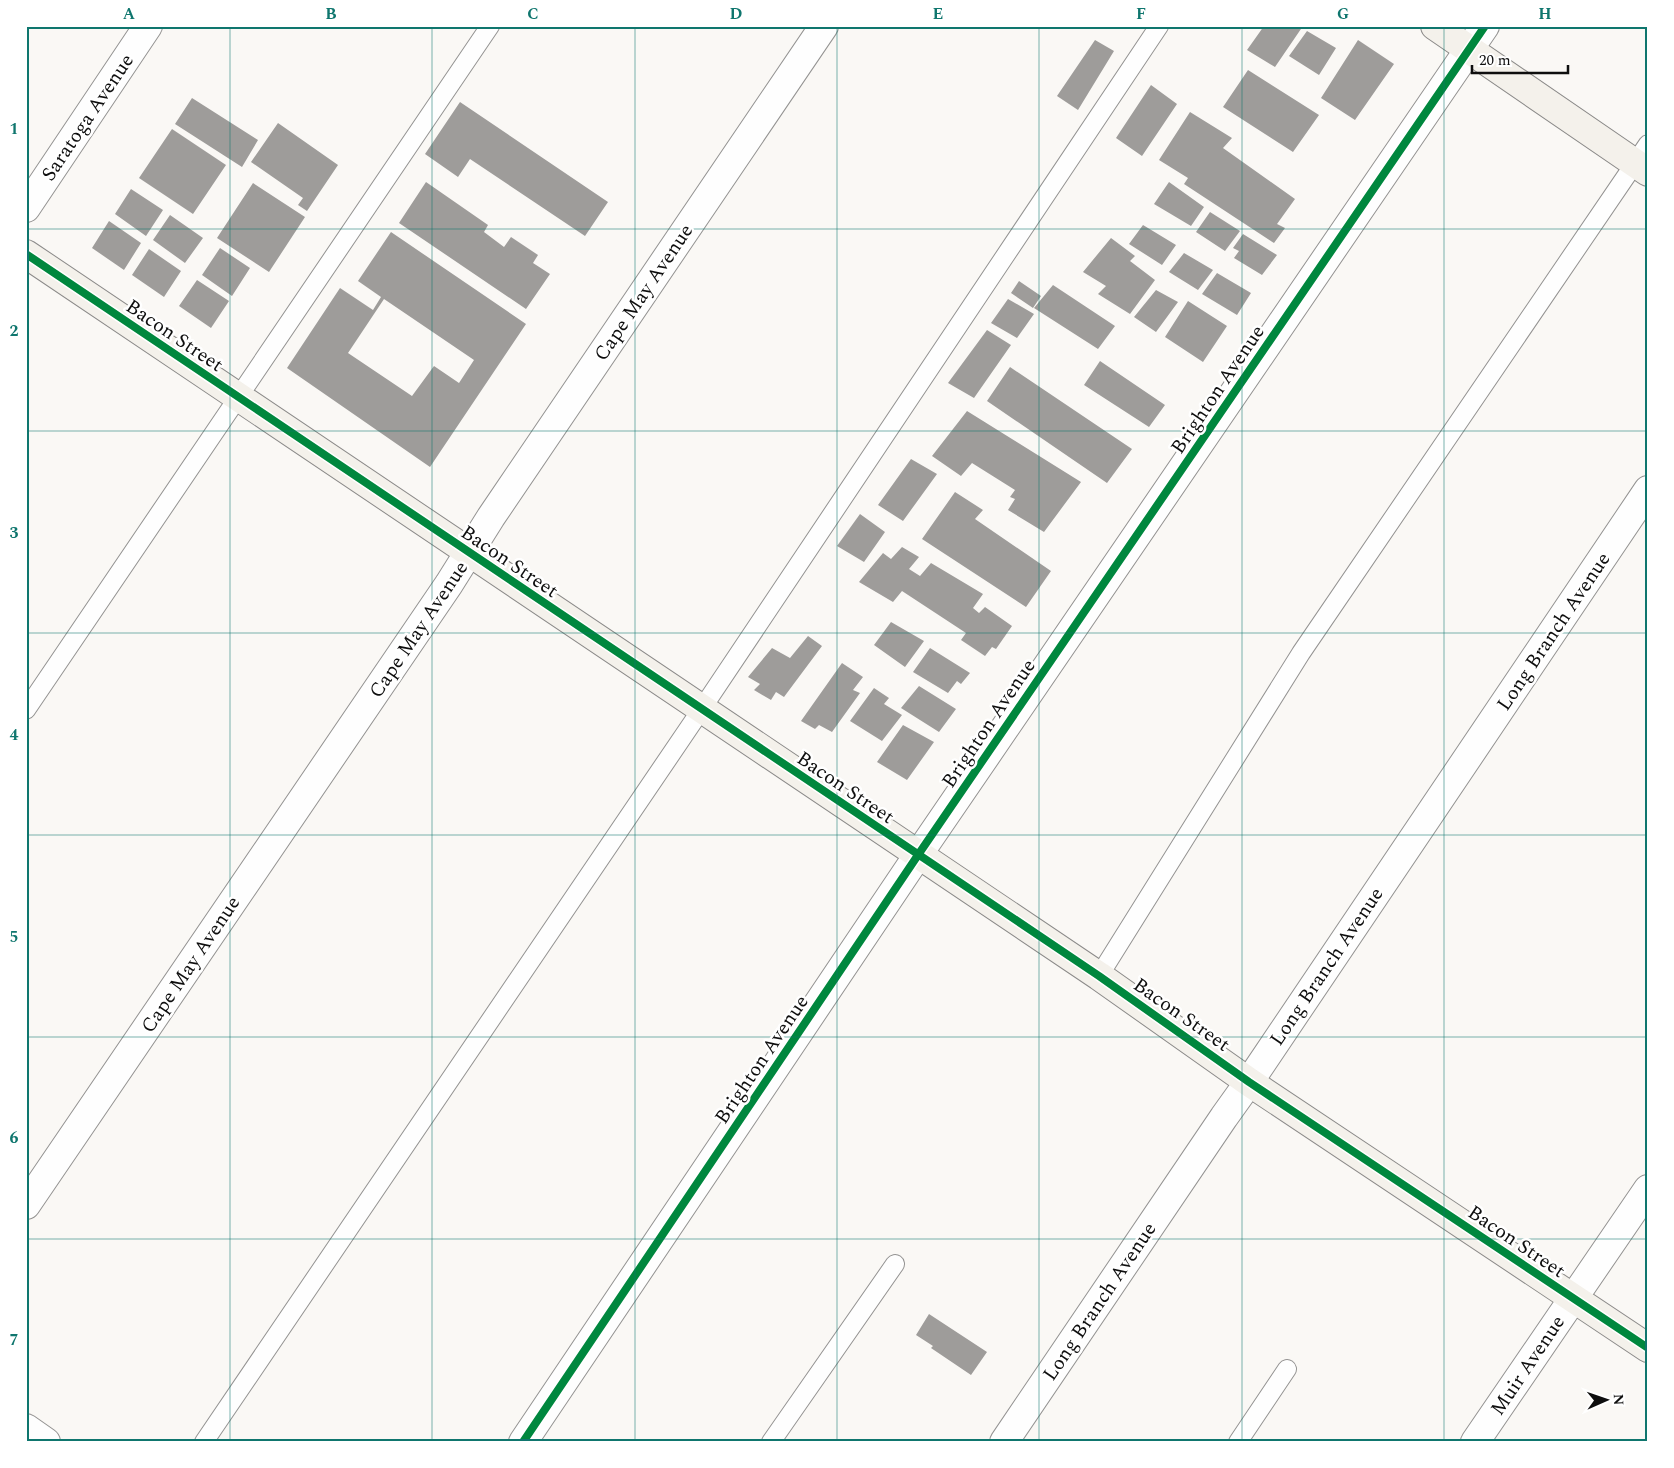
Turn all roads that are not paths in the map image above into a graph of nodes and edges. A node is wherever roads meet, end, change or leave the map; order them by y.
1 (148, 26) edge
2 (490, 26) edge
3 (824, 26) edge
4 (1159, 26) edge
5 (1435, 26) edge
6 (1485, 26) edge
7 (1469, 49) junction
8 (1644, 160) edge
9 (26, 208) edge
10 (26, 254) edge
11 (238, 398) junction
12 (1648, 490) edge
13 (468, 553) junction
14 (26, 710) edge
15 (701, 710) junction
16 (918, 855) junction
17 (1099, 976) junction
18 (1250, 1082) junction
19 (1648, 1189) edge
20 (26, 1205) edge
21 (895, 1264) dead end
22 (1573, 1298) junction
23 (1648, 1348) edge
24 (1287, 1369) dead end
25 (26, 1428) edge
26 (46, 1442) edge
27 (204, 1442) edge
28 (523, 1442) edge
29 (771, 1442) edge
30 (1004, 1442) edge
31 (1238, 1442) edge
32 (1475, 1442) edge

1 - 9 street, Saratoga Avenue
2 - 11 lane
3 - 13 street, Cape May Avenue
4 - 15 lane
5 - 7 street
6 - 7 street, Brighton Avenue
7 - 8 street
7 - 16 street, Brighton Avenue
8 - 17 lane
10 - 11 street, Bacon Street
11 - 13 street, Bacon Street
11 - 14 lane
12 - 18 street, Long Branch Avenue
13 - 15 street, Bacon Street
13 - 20 street, Cape May Avenue
15 - 16 street, Bacon Street
15 - 27 lane
16 - 17 street, Bacon Street
16 - 28 street, Brighton Avenue
17 - 18 street, Bacon Street
18 - 22 street, Bacon Street
18 - 30 street, Long Branch Avenue
19 - 22 street, Muir Avenue
21 - 29 lane
22 - 23 street, Bacon Street
22 - 32 street, Muir Avenue
24 - 31 lane
25 - 26 street

